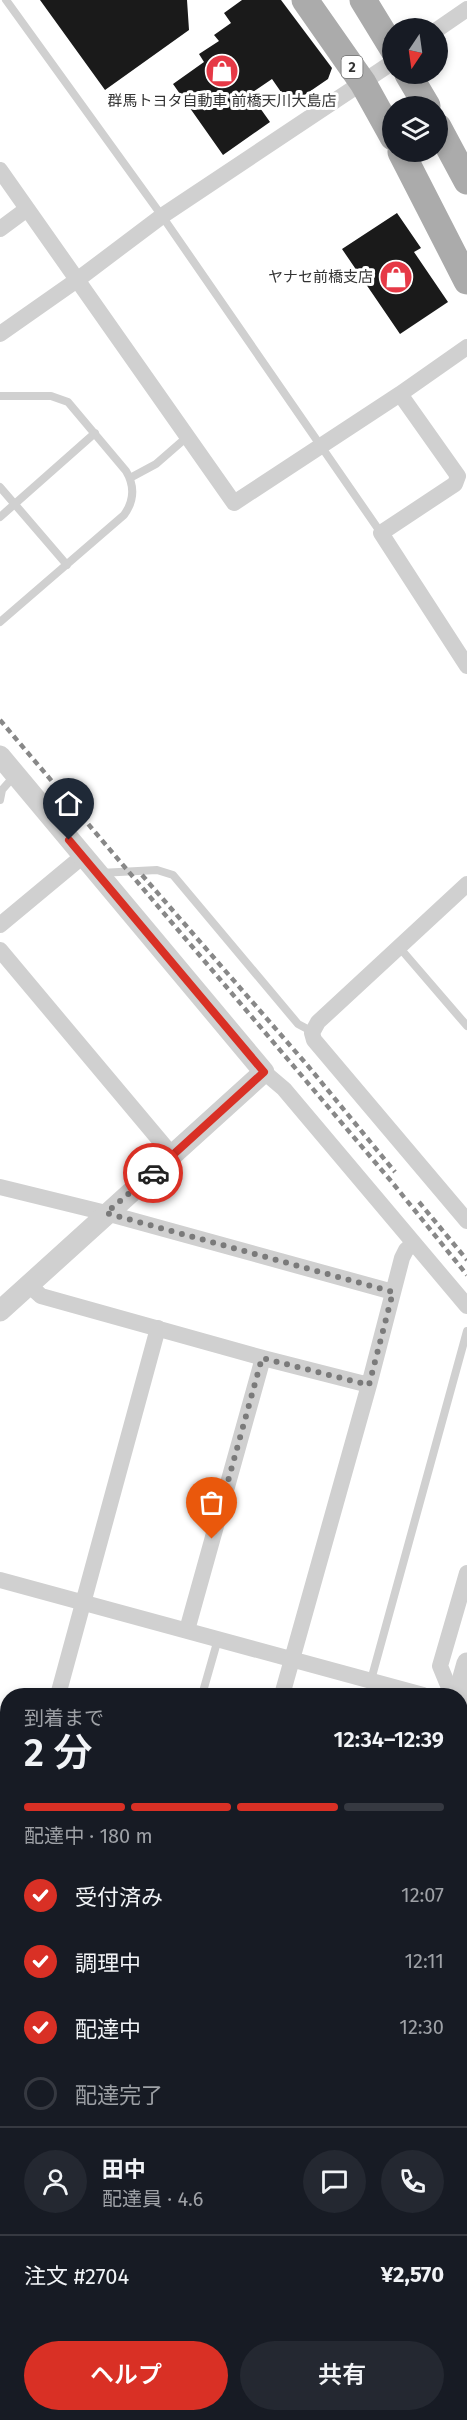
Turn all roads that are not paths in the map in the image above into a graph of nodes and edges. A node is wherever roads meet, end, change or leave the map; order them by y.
1 (6, 0) edge
2 (305, 0) edge
3 (363, 0) edge
4 (467, 9) edge
5 (448, 22) edge
6 (382, 31) edge
7 (382, 70) edge
8 (363, 83) junction
9 (382, 117) edge
10 (448, 146) edge
11 (406, 162) edge
12 (0, 170) edge
13 (467, 181) edge
14 (27, 209) junction
15 (162, 216) junction
16 (0, 229) edge
17 (77, 280) junction
18 (467, 281) edge
19 (0, 334) edge
20 (467, 347) edge
21 (400, 394) junction
22 (0, 396) edge
23 (95, 433) junction
24 (187, 436) junction
25 (321, 445) junction
26 (130, 478) junction
27 (0, 487) edge
28 (15, 504) junction
29 (0, 517) edge
30 (381, 533) junction
31 (67, 565) junction
32 (0, 622) edge
33 (467, 666) edge
34 (0, 756) edge
35 (15, 775) junction
36 (0, 800) edge
37 (83, 856) junction
38 (96, 874) junction
39 (467, 884) edge
40 (0, 926) edge
41 (399, 947) junction
42 (0, 950) edge
43 (467, 1026) edge
44 (313, 1032) junction
45 (264, 1072) junction
46 (172, 1155) junction
47 (0, 1187) edge
48 (106, 1213) junction
49 (467, 1221) edge
50 (414, 1243) junction
51 (29, 1285) junction
52 (393, 1292) junction
53 (467, 1306) edge
54 (1, 1308) edge
55 (158, 1328) junction
56 (467, 1331) edge
57 (262, 1358) junction
58 (369, 1385) junction
59 (467, 1573) edge
60 (0, 1580) edge
61 (83, 1602) junction
62 (187, 1630) junction
63 (218, 1639) junction
64 (292, 1659) junction
65 (467, 1663) edge
66 (371, 1680) junction
67 (61, 1688) edge
68 (204, 1688) edge
69 (284, 1688) edge
70 (399, 1688) edge
71 (449, 1688) edge
72 (460, 1688) edge

1 - 15 lane
2 - 8 main road, 2
3 - 6 main road
4 - 5 street
7 - 8 street
8 - 9 main road, 2
8 - 15 street
10 - 13 main road
11 - 18 main road
12 - 14 street
14 - 16 street
14 - 17 street
15 - 17 street
15 - 25 lane
17 - 19 street
17 - 24 street
20 - 21 street
21 - 25 street
21 - 30 street
22 - 23 lane
23 - 26 lane
23 - 28 lane
24 - 25 street
24 - 26 lane
25 - 30 lane
26 - 31 lane
27 - 28 lane
28 - 29 lane
28 - 31 lane
30 - 33 street
31 - 32 lane
34 - 35 street
35 - 36 lane
35 - 37 street
37 - 38 street
37 - 40 street
38 - 44 lane
38 - 45 street
39 - 41 street
41 - 43 lane
41 - 44 street
42 - 46 street
44 - 49 street
45 - 46 street
45 - 50 street
46 - 48 street
47 - 48 street
48 - 51 street
48 - 52 street
50 - 52 street
50 - 53 street
51 - 54 street
51 - 55 street
52 - 58 street
55 - 57 street
55 - 61 street
56 - 66 lane
57 - 58 street
57 - 62 street
58 - 64 street
59 - 71 street
60 - 61 street
61 - 62 street
61 - 67 street
62 - 63 street
63 - 64 street
63 - 68 lane
64 - 66 street
64 - 69 street
65 - 72 street
66 - 70 street

